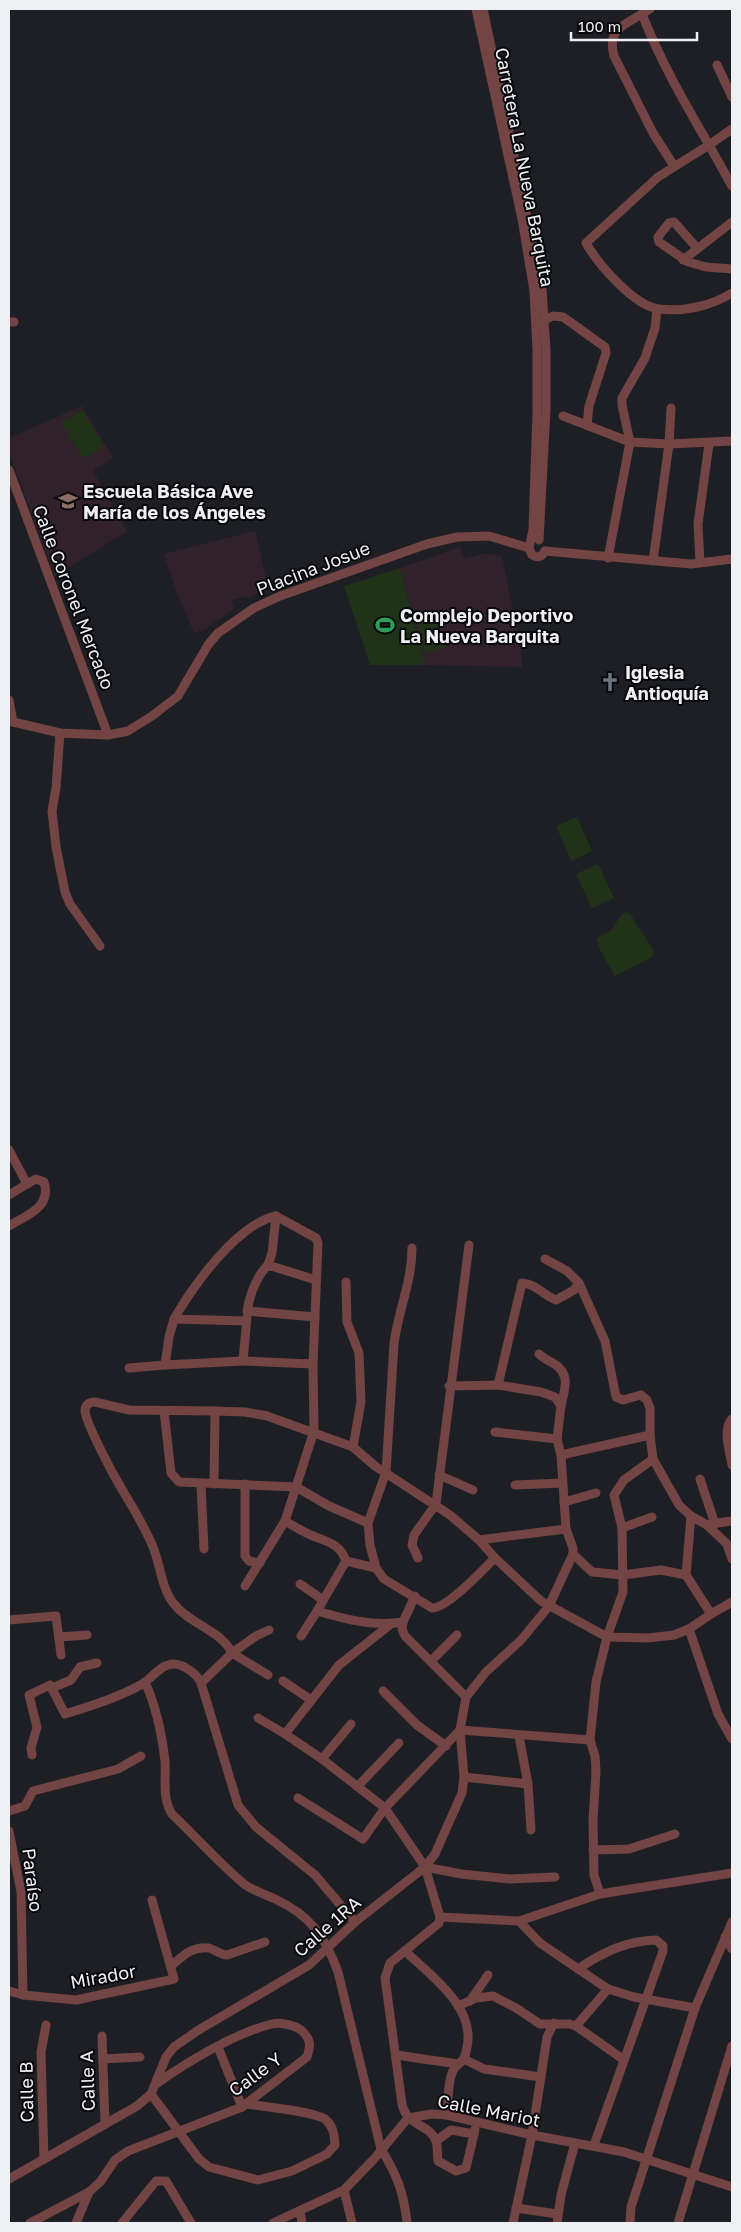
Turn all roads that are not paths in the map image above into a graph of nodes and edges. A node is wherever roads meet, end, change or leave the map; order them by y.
1 (476, 9) edge
2 (483, 9) edge
3 (646, 11) edge
4 (717, 65) dead end
5 (732, 97) edge
6 (732, 129) edge
7 (710, 145) junction
8 (674, 166) junction
9 (732, 186) edge
10 (525, 219) junction
11 (732, 222) edge
12 (697, 248) junction
13 (684, 260) junction
14 (732, 269) edge
15 (538, 290) junction
16 (732, 293) edge
17 (657, 309) junction
18 (544, 320) junction
19 (671, 408) dead end
20 (563, 416) dead end
21 (586, 425) junction
22 (732, 441) edge
23 (630, 442) junction
24 (669, 444) junction
25 (709, 444) junction
26 (9, 470) edge
27 (533, 544) junction
28 (545, 551) junction
29 (608, 558) junction
30 (732, 559) edge
31 (653, 562) junction
32 (700, 563) junction
33 (9, 700) edge
34 (11, 722) edge
35 (60, 734) junction
36 (108, 735) junction
37 (100, 946) dead end
38 (9, 1150) edge
39 (27, 1184) junction
40 (9, 1195) edge
41 (276, 1216) junction
42 (9, 1226) edge
43 (469, 1244) dead end
44 (412, 1248) dead end
45 (545, 1259) dead end
46 (268, 1265) junction
47 (316, 1280) junction
48 (346, 1282) dead end
49 (579, 1283) junction
50 (247, 1311) junction
51 (315, 1317) junction
52 (174, 1319) junction
53 (246, 1321) junction
54 (539, 1354) dead end
55 (242, 1361) junction
56 (313, 1364) junction
57 (165, 1365) junction
58 (129, 1368) dead end
59 (498, 1385) junction
60 (449, 1386) junction
61 (561, 1406) junction
62 (164, 1411) junction
63 (214, 1411) junction
64 (732, 1418) edge
65 (314, 1431) junction
66 (495, 1432) dead end
67 (650, 1435) junction
68 (557, 1439) junction
69 (353, 1447) junction
70 (561, 1455) junction
71 (653, 1458) junction
72 (732, 1465) edge
73 (386, 1472) junction
74 (439, 1475) junction
75 (700, 1479) dead end
76 (562, 1483) junction
77 (200, 1484) junction
78 (214, 1484) junction
79 (245, 1484) junction
80 (514, 1485) dead end
81 (296, 1487) junction
82 (473, 1490) dead end
83 (596, 1493) dead end
84 (564, 1502) junction
85 (436, 1504) junction
86 (691, 1516) junction
87 (652, 1517) dead end
88 (285, 1521) junction
89 (732, 1521) edge
90 (368, 1523) junction
91 (711, 1524) junction
92 (622, 1528) junction
93 (566, 1530) junction
94 (479, 1540) junction
95 (204, 1549) dead end
96 (573, 1554) junction
97 (418, 1558) dead end
98 (495, 1558) junction
99 (732, 1559) edge
100 (346, 1561) junction
101 (260, 1563) junction
102 (376, 1568) junction
103 (623, 1575) junction
104 (686, 1575) junction
105 (300, 1584) dead end
106 (245, 1586) dead end
107 (414, 1596) junction
108 (323, 1600) junction
109 (732, 1602) edge
110 (550, 1606) junction
111 (317, 1611) junction
112 (711, 1614) junction
113 (9, 1620) edge
114 (403, 1622) junction
115 (391, 1624) junction
116 (689, 1629) junction
117 (269, 1630) dead end
118 (87, 1635) dead end
119 (301, 1636) dead end
120 (457, 1636) dead end
121 (59, 1637) junction
122 (608, 1637) junction
123 (232, 1652) junction
124 (61, 1655) dead end
125 (431, 1661) junction
126 (97, 1663) dead end
127 (268, 1675) dead end
128 (283, 1681) dead end
129 (145, 1682) junction
130 (201, 1683) junction
131 (52, 1688) junction
132 (383, 1691) dead end
133 (466, 1697) junction
134 (311, 1700) junction
135 (258, 1718) dead end
136 (351, 1724) dead end
137 (460, 1730) junction
138 (730, 1730) edge
139 (286, 1734) junction
140 (519, 1736) junction
141 (732, 1739) edge
142 (590, 1740) junction
143 (399, 1743) dead end
144 (446, 1746) junction
145 (32, 1755) dead end
146 (141, 1756) dead end
147 (322, 1759) junction
148 (464, 1777) junction
149 (528, 1784) junction
150 (358, 1786) junction
151 (298, 1798) dead end
152 (385, 1808) junction
153 (9, 1811) edge
154 (9, 1830) edge
155 (531, 1830) dead end
156 (675, 1834) dead end
157 (594, 1850) junction
158 (425, 1867) junction
159 (732, 1873) edge
160 (556, 1877) dead end
161 (600, 1894) junction
162 (152, 1900) dead end
163 (440, 1918) junction
164 (519, 1921) junction
165 (355, 1922) junction
166 (732, 1922) edge
167 (725, 1937) junction
168 (265, 1942) dead end
169 (329, 1948) junction
170 (732, 1949) edge
171 (405, 1950) junction
172 (171, 1966) junction
173 (578, 1969) junction
174 (488, 1975) dead end
175 (608, 1988) junction
176 (9, 1991) edge
177 (23, 1995) junction
178 (646, 2000) junction
179 (470, 2001) junction
180 (458, 2006) junction
181 (695, 2008) junction
182 (554, 2023) junction
183 (46, 2026) dead end
184 (576, 2026) junction
185 (102, 2036) dead end
186 (732, 2046) edge
187 (218, 2047) junction
188 (396, 2055) junction
189 (140, 2057) dead end
190 (103, 2058) junction
191 (624, 2060) junction
192 (461, 2061) junction
193 (541, 2077) junction
194 (156, 2085) junction
195 (151, 2094) junction
196 (244, 2105) junction
197 (447, 2115) junction
198 (408, 2118) junction
199 (475, 2122) junction
200 (105, 2124) junction
201 (180, 2132) junction
202 (474, 2134) junction
203 (532, 2134) junction
204 (436, 2141) junction
205 (575, 2142) junction
206 (594, 2145) junction
207 (381, 2149) junction
208 (648, 2158) junction
209 (44, 2159) junction
210 (693, 2174) junction
211 (9, 2179) edge
212 (732, 2187) edge
213 (344, 2190) junction
214 (89, 2192) junction
215 (516, 2208) junction
216 (300, 2212) junction
217 (557, 2219) edge
218 (30, 2223) edge
219 (76, 2223) edge
220 (122, 2223) edge
221 (192, 2223) edge
222 (273, 2223) edge
223 (302, 2223) edge
224 (352, 2223) edge
225 (407, 2223) edge
226 (513, 2223) edge
227 (630, 2223) edge
228 (678, 2223) edge

1 - 10 street, Carretera La Nueva Barquita
2 - 10 street, Carretera La Nueva Barquita
3 - 7 street
3 - 8 street
4 - 5 street
6 - 7 street
7 - 8 street
7 - 9 street
8 - 17 street
10 - 15 street, Carretera La Nueva Barquita
11 - 12 street
12 - 13 street
12 - 13 street
13 - 14 street
15 - 18 street, Carretera La Nueva Barquita
15 - 27 street, Carretera La Nueva Barquita
16 - 17 street
17 - 23 street
18 - 21 street
18 - 27 street, Carretera La Nueva Barquita
19 - 24 street
20 - 21 street
21 - 23 street
22 - 25 street
23 - 24 street
23 - 29 street
24 - 25 street
24 - 31 street
25 - 32 street
26 - 36 street, Calle Coronel Mercado
27 - 28 street
27 - 28 street, Placina Josue
27 - 36 street, Placina Josue
28 - 29 street
29 - 31 street
30 - 32 street
31 - 32 street
33 - 34 street
34 - 35 street, Placina Josue
35 - 36 street, Placina Josue
35 - 37 street
38 - 39 street
39 - 40 street
39 - 42 street
41 - 46 street
41 - 47 street
41 - 52 street
43 - 60 street
44 - 73 street
45 - 49 street
46 - 47 street
46 - 50 street
47 - 51 street
48 - 69 street
49 - 59 street
49 - 67 street
50 - 51 street
50 - 53 street
51 - 56 street
52 - 53 street
52 - 57 street
53 - 55 street
54 - 61 street
55 - 56 street
55 - 57 street
56 - 65 street
57 - 58 street
59 - 60 street
59 - 61 street
60 - 74 street
61 - 68 street
62 - 63 street
62 - 77 street
62 - 123 street
63 - 65 street
63 - 78 street
64 - 72 street
65 - 69 street
65 - 81 street
66 - 68 street
67 - 70 street
67 - 71 street
68 - 70 street
69 - 73 street
70 - 76 street
71 - 86 street
71 - 92 street
73 - 85 street
73 - 90 street
74 - 82 street
74 - 85 street
75 - 91 street
76 - 80 street
76 - 84 street
77 - 78 street
77 - 95 street
78 - 79 street
79 - 81 street
79 - 101 street
81 - 88 street
81 - 90 street
83 - 84 street
84 - 93 street
85 - 94 street
85 - 97 street
86 - 91 street
86 - 104 street
87 - 92 street
88 - 100 street
88 - 101 street
89 - 91 street
90 - 102 street
91 - 99 street
92 - 103 street
93 - 94 street
93 - 96 street
94 - 98 street
96 - 103 street
96 - 110 street, Calle 1RA
98 - 107 street
98 - 110 street
100 - 102 street
100 - 108 street
101 - 106 street
102 - 107 street
103 - 104 street
103 - 122 street
104 - 112 street
105 - 108 street
107 - 114 street
108 - 111 street
109 - 112 street
110 - 122 street
110 - 133 street, Calle 1RA
111 - 115 street
111 - 119 street
112 - 116 street
113 - 121 street
114 - 115 street
114 - 125 street
115 - 134 street
116 - 122 street
116 - 138 street
117 - 123 street
118 - 121 street
120 - 125 street
121 - 124 street
122 - 142 street
123 - 127 street
123 - 130 street
125 - 133 street
126 - 131 street
128 - 134 street
129 - 130 street
129 - 131 street
129 - 169 street
130 - 165 street
131 - 145 street
132 - 144 street
133 - 137 street, Calle 1RA
134 - 139 street
135 - 139 street
136 - 147 street
137 - 140 street
137 - 144 street
137 - 148 street, Calle 1RA
138 - 141 street
139 - 147 street
140 - 142 street
140 - 149 street
142 - 157 street
143 - 150 street
144 - 152 street
146 - 153 street
147 - 150 street
148 - 149 street
148 - 158 street, Calle 1RA
149 - 155 street
150 - 152 street
151 - 152 street
152 - 158 street
154 - 177 street, Paraíso
156 - 157 street
157 - 161 street
158 - 160 street
158 - 163 street
158 - 165 street, Calle 1RA
159 - 161 street
161 - 164 street
162 - 172 street
163 - 164 street
163 - 171 street
164 - 173 street
165 - 169 street, Calle 1RA
166 - 167 street
167 - 170 street
167 - 181 street
168 - 172 street
169 - 194 street, Calle 1RA
169 - 207 street
171 - 180 street
171 - 188 street
172 - 177 street, Mirador
173 - 175 street
173 - 178 street
174 - 179 street
175 - 178 street
175 - 184 street
176 - 177 street, Mirador
178 - 181 street
178 - 191 street
179 - 180 street
179 - 182 street
180 - 192 street
181 - 208 street
182 - 184 street
182 - 193 street
183 - 209 street, Calle B
184 - 191 street
185 - 190 street, Calle A
186 - 210 street
187 - 194 street, Calle Y
187 - 196 street
187 - 196 street, Calle Y
188 - 192 street
188 - 198 street
189 - 190 street
190 - 200 street, Calle A
191 - 206 street
192 - 193 street
192 - 197 street
193 - 203 street
194 - 195 street, Calle 1RA
195 - 200 street, Calle 1RA
195 - 201 street
196 - 201 street, Calle Y
196 - 201 street
197 - 198 street, Calle Mariot
197 - 199 street, Calle Mariot
198 - 204 street
198 - 207 street
199 - 202 street
199 - 203 street, Calle Mariot
200 - 209 street, Calle 1RA
201 - 214 street, Calle Y
202 - 204 street
202 - 204 street
203 - 205 street, Calle Mariot
203 - 215 street
205 - 206 street, Calle Mariot
205 - 217 street
206 - 208 street, Calle Mariot
207 - 213 street
207 - 225 street
208 - 210 street, Calle Mariot
208 - 227 street
209 - 211 street, Calle 1RA
210 - 212 street, Calle Mariot
210 - 228 street
213 - 216 street
213 - 224 street
214 - 218 street, Calle Y
214 - 219 street
215 - 217 street
215 - 226 street
216 - 222 street
216 - 223 street
220 - 221 street

